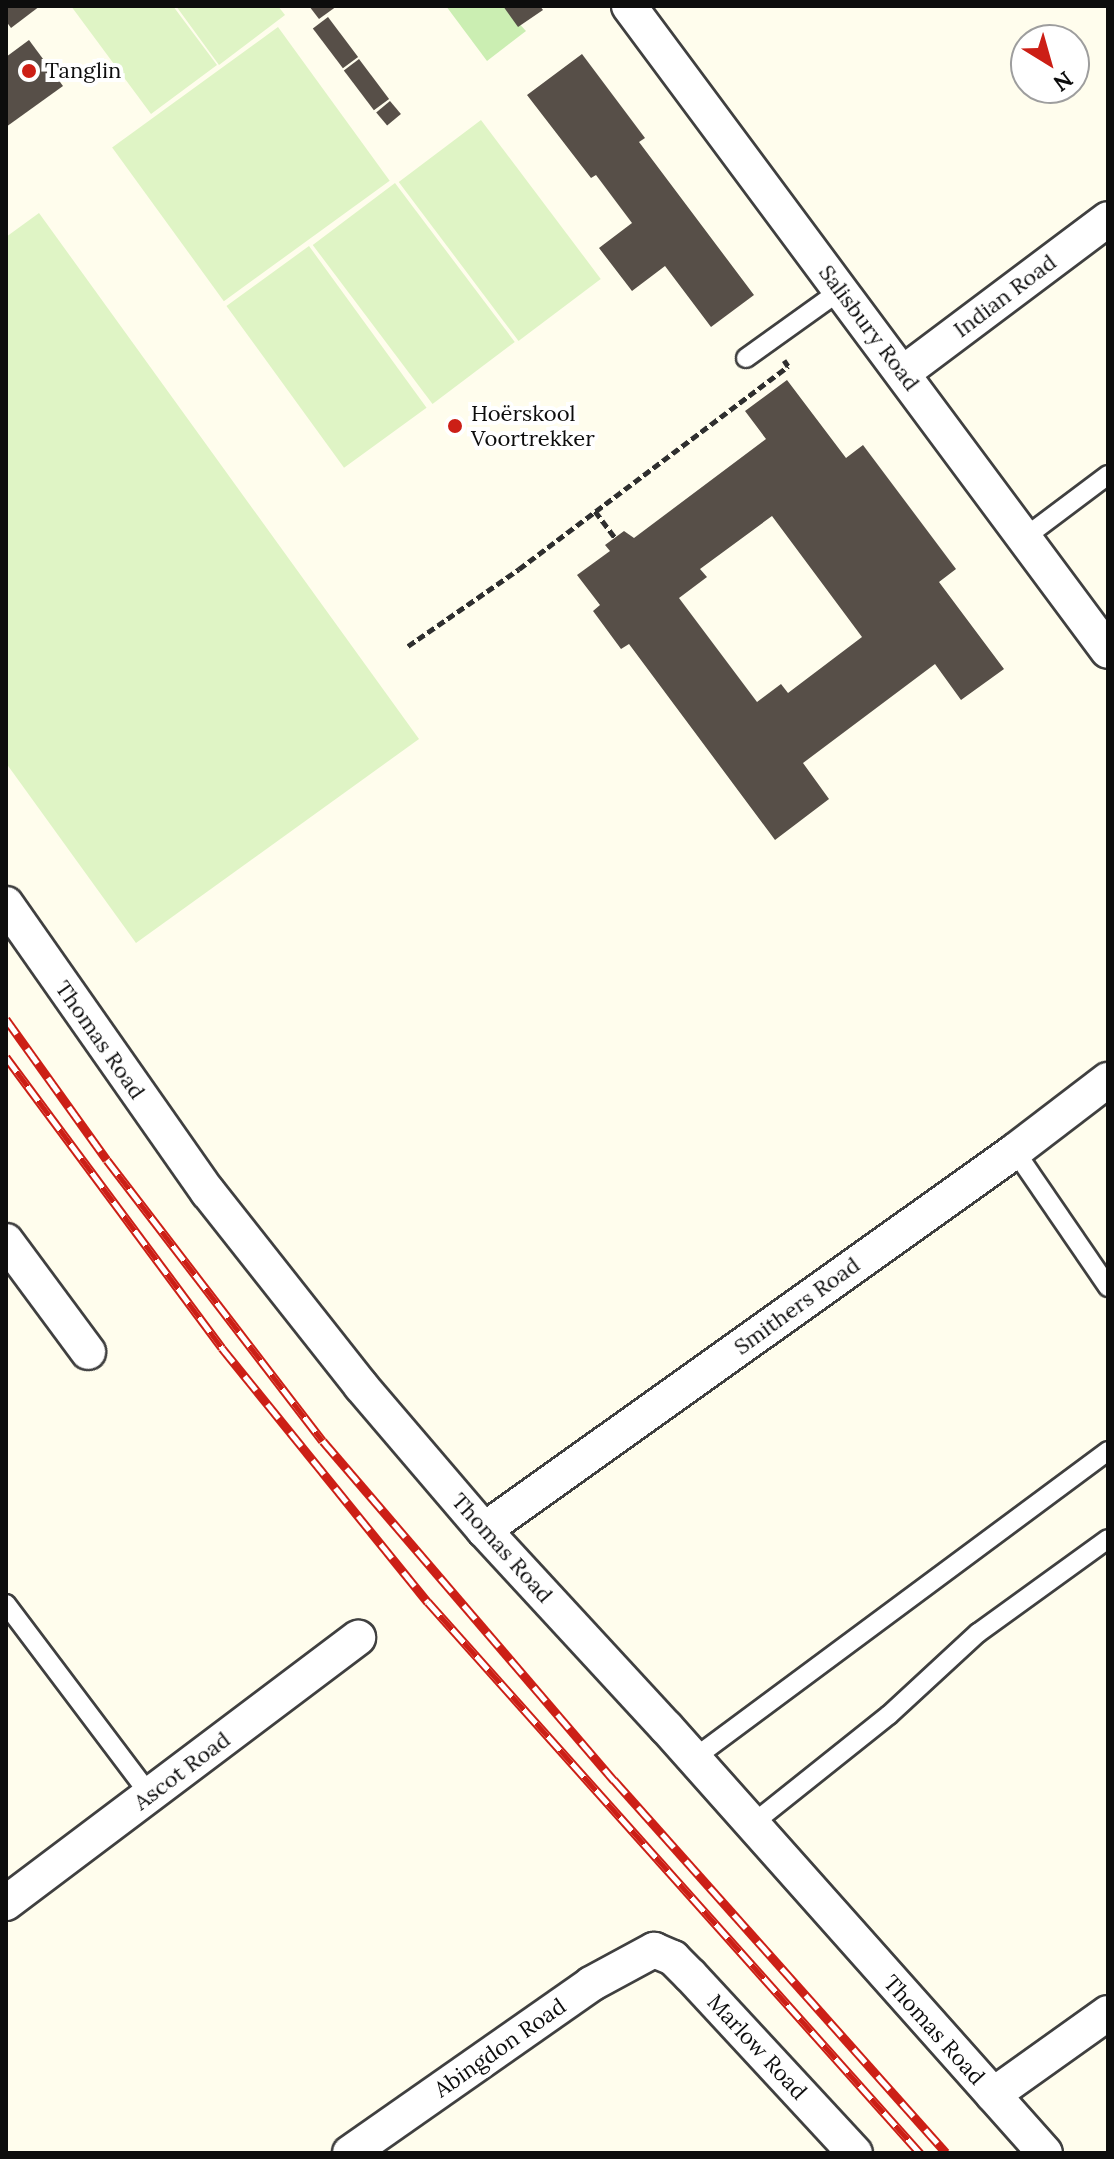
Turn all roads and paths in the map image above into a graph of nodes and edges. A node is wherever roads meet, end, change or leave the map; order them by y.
1 (629, 6) edge
2 (1108, 219) edge
3 (841, 290) junction
4 (769, 340) junction
5 (746, 358) dead end
6 (903, 373) junction
7 (1108, 475) edge
8 (595, 511) junction
9 (615, 538) dead end
10 (1024, 538) junction
11 (408, 646) dead end
12 (1108, 651) edge
13 (6, 904) edge
14 (1108, 1080) edge
15 (1015, 1151) junction
16 (6, 1241) edge
17 (1108, 1287) edge
18 (88, 1352) dead end
19 (1108, 1451) edge
20 (484, 1530) junction
21 (1108, 1539) edge
22 (6, 1604) edge
23 (358, 1638) dead end
24 (693, 1759) junction
25 (150, 1795) junction
26 (751, 1825) junction
27 (6, 1903) edge
28 (654, 1950) joint
29 (1108, 2013) edge
30 (993, 2095) junction
31 (350, 2153) edge
32 (855, 2153) edge
33 (1045, 2153) edge

1 - 3 street, Salisbury Road
2 - 6 street, Indian Road
3 - 4 lane
3 - 6 street, Salisbury Road
4 - 5 lane
4 - 8 path
6 - 10 street, Salisbury Road
7 - 10 lane
8 - 9 path
8 - 11 path
10 - 12 street, Salisbury Road
13 - 20 street, Thomas Road
14 - 15 street, Smithers Road
15 - 17 lane
15 - 20 street, Smithers Road
16 - 18 street
19 - 24 lane
20 - 24 street, Thomas Road
21 - 26 lane
22 - 25 lane
23 - 25 street, Ascot Road
24 - 26 street, Thomas Road
25 - 27 street, Ascot Road
26 - 30 street, Thomas Road
28 - 31 street, Abingdon Road
28 - 32 street, Marlow Road
29 - 30 street
30 - 33 street, Thomas Road

